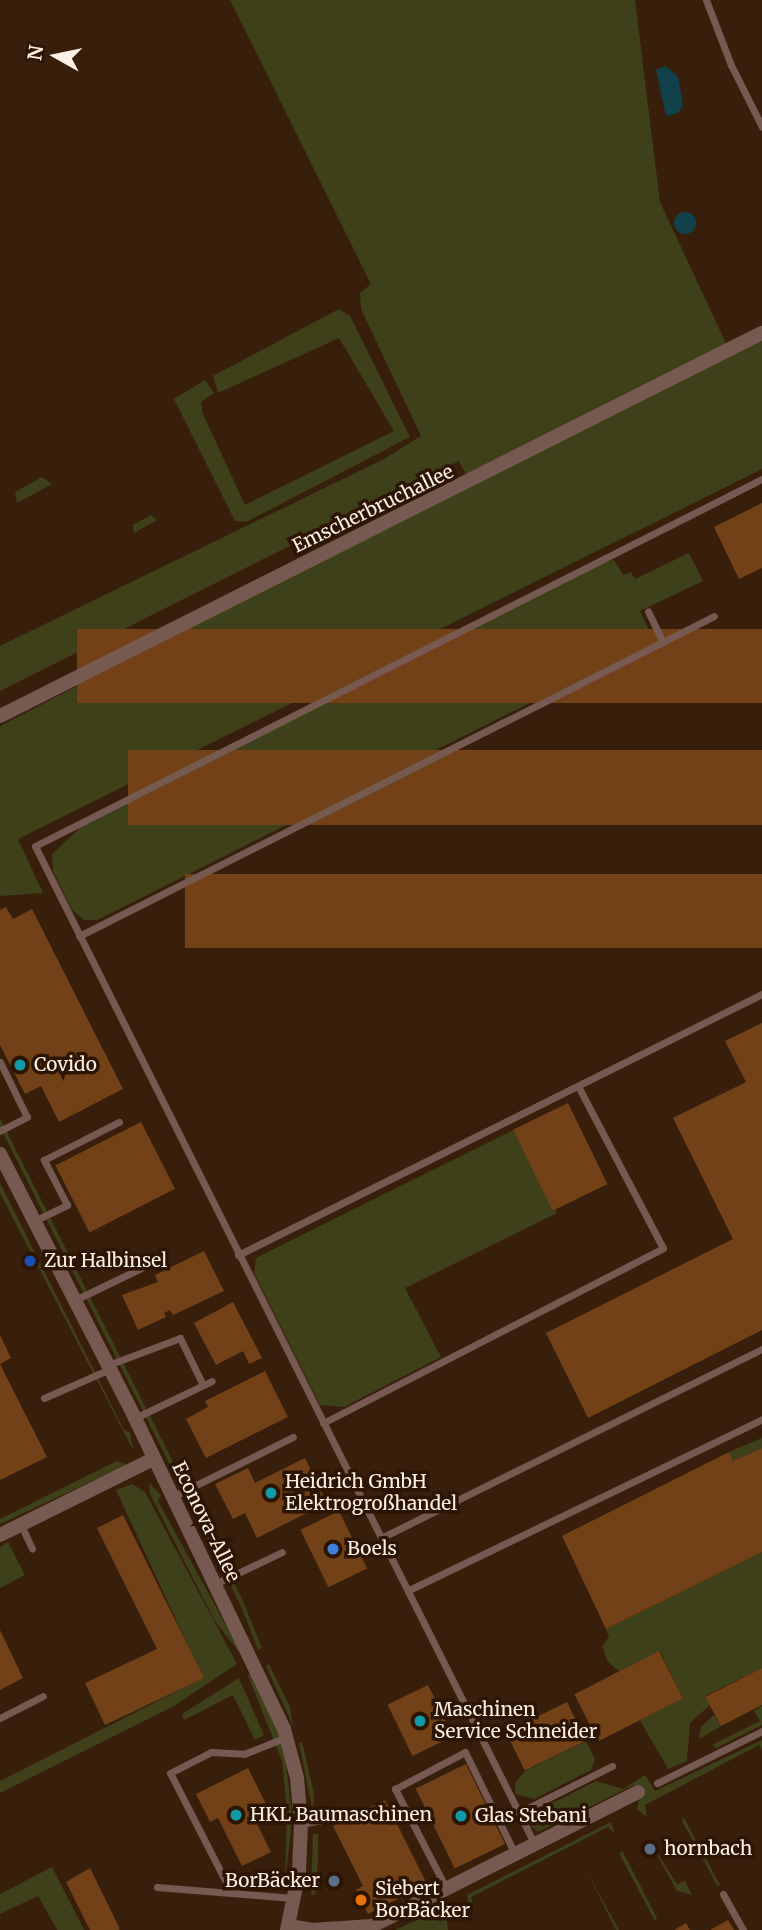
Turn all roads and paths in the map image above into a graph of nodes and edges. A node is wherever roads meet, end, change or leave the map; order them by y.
1 (706, 0) edge
2 (762, 127) edge
3 (762, 332) edge
4 (762, 479) edge
5 (648, 611) dead end
6 (714, 616) dead end
7 (663, 642) junction
8 (0, 716) edge
9 (79, 936) junction
10 (762, 994) edge
11 (0, 1062) edge
12 (578, 1086) junction
13 (119, 1122) dead end
14 (0, 1131) edge
15 (0, 1155) edge
16 (33, 1221) junction
17 (237, 1255) junction
18 (160, 1259) dead end
19 (74, 1300) junction
20 (762, 1349) edge
21 (108, 1367) junction
22 (212, 1381) dead end
23 (203, 1385) junction
24 (44, 1398) dead end
25 (135, 1418) junction
26 (762, 1419) edge
27 (323, 1423) junction
28 (293, 1437) dead end
29 (153, 1459) junction
30 (172, 1497) junction
31 (20, 1524) junction
32 (0, 1535) edge
33 (381, 1538) junction
34 (32, 1549) dead end
35 (282, 1552) dead end
36 (215, 1584) junction
37 (409, 1590) junction
38 (43, 1696) dead end
39 (0, 1718) edge
40 (762, 1731) edge
41 (287, 1737) junction
42 (612, 1766) dead end
43 (657, 1783) dead end
44 (638, 1792) dead end
45 (520, 1812) junction
46 (326, 1819) dead end
47 (301, 1824) junction
48 (535, 1845) junction
49 (516, 1855) junction
50 (157, 1887) dead end
51 (230, 1890) junction
52 (447, 1891) junction
53 (723, 1894) dead end
54 (294, 1898) junction
55 (287, 1928) edge
56 (743, 1930) edge

1 - 2 lane
3 - 8 street, Emscherbruchallee
4 - 9 lane
5 - 7 lane
6 - 7 lane
7 - 9 lane
9 - 17 lane
10 - 12 lane
11 - 14 lane
12 - 17 lane
12 - 27 lane
13 - 16 lane
15 - 16 street, Econova-Allee
16 - 19 street, Econova-Allee
17 - 27 lane
18 - 19 lane
19 - 21 street, Econova-Allee
20 - 33 lane
21 - 23 lane
21 - 24 lane
21 - 25 street, Econova-Allee
22 - 23 lane
23 - 25 lane
25 - 29 street, Econova-Allee
26 - 37 lane
27 - 33 lane
28 - 30 lane
29 - 30 street, Econova-Allee
29 - 31 street
30 - 36 street, Econova-Allee
31 - 32 street
31 - 34 lane
33 - 37 lane
35 - 36 lane
36 - 41 street, Econova-Allee
37 - 45 lane
38 - 39 lane
40 - 43 lane
41 - 47 street, Econova-Allee
41 - 51 lane
42 - 45 lane
44 - 48 street, Econova-Allee
45 - 48 lane
46 - 47 lane
47 - 54 street, Econova-Allee
48 - 49 street, Econova-Allee
49 - 52 street, Econova-Allee
49 - 52 lane
50 - 51 lane
51 - 54 lane
52 - 55 street, Econova-Allee
53 - 56 lane
54 - 55 street, Econova-Allee

